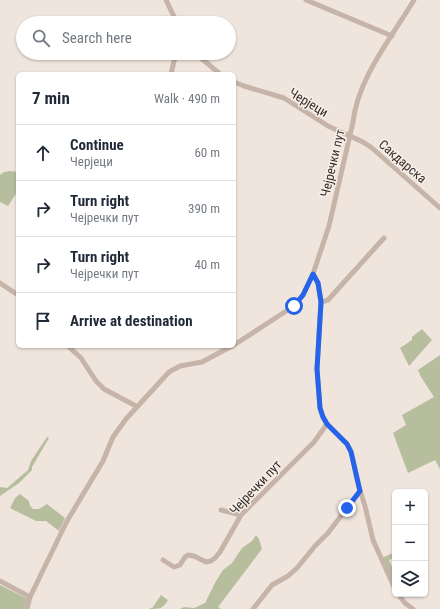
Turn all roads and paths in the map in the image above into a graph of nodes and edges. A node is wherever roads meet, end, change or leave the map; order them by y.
1 (166, 0) edge
2 (306, 0) edge
3 (414, 0) edge
4 (174, 16) edge
5 (392, 36) junction
6 (174, 60) edge
7 (203, 60) edge
8 (171, 72) edge
9 (218, 72) edge
10 (236, 83) edge
11 (349, 137) junction
12 (440, 208) edge
13 (384, 238) dead end
14 (313, 274) junction
15 (0, 283) edge
16 (16, 295) edge
17 (321, 302) junction
18 (236, 343) edge
19 (70, 348) edge
20 (228, 348) edge
21 (136, 406) junction
22 (327, 424) junction
23 (360, 491) junction
24 (221, 510) dead end
25 (241, 515) junction
26 (163, 560) dead end
27 (0, 581) edge
28 (392, 582) edge
29 (30, 596) junction
30 (400, 597) edge
31 (27, 609) edge
32 (253, 609) edge
33 (413, 609) edge

1 - 4 street
2 - 5 street
3 - 5 street, Чејречки пут
5 - 11 street, Чејречки пут
6 - 8 street
7 - 9 street
10 - 11 street, Черјеци
11 - 12 street, Сакдарска
11 - 14 street, Чејречки пут
13 - 17 street
14 - 17 street
14 - 18 street
15 - 16 street
17 - 22 street
19 - 21 street
20 - 21 street
21 - 29 street
22 - 23 street
22 - 25 street, Чејречки пут
23 - 28 street
23 - 32 street
24 - 25 street
25 - 26 street, Чејречки пут
27 - 29 street
29 - 31 street
30 - 33 street

